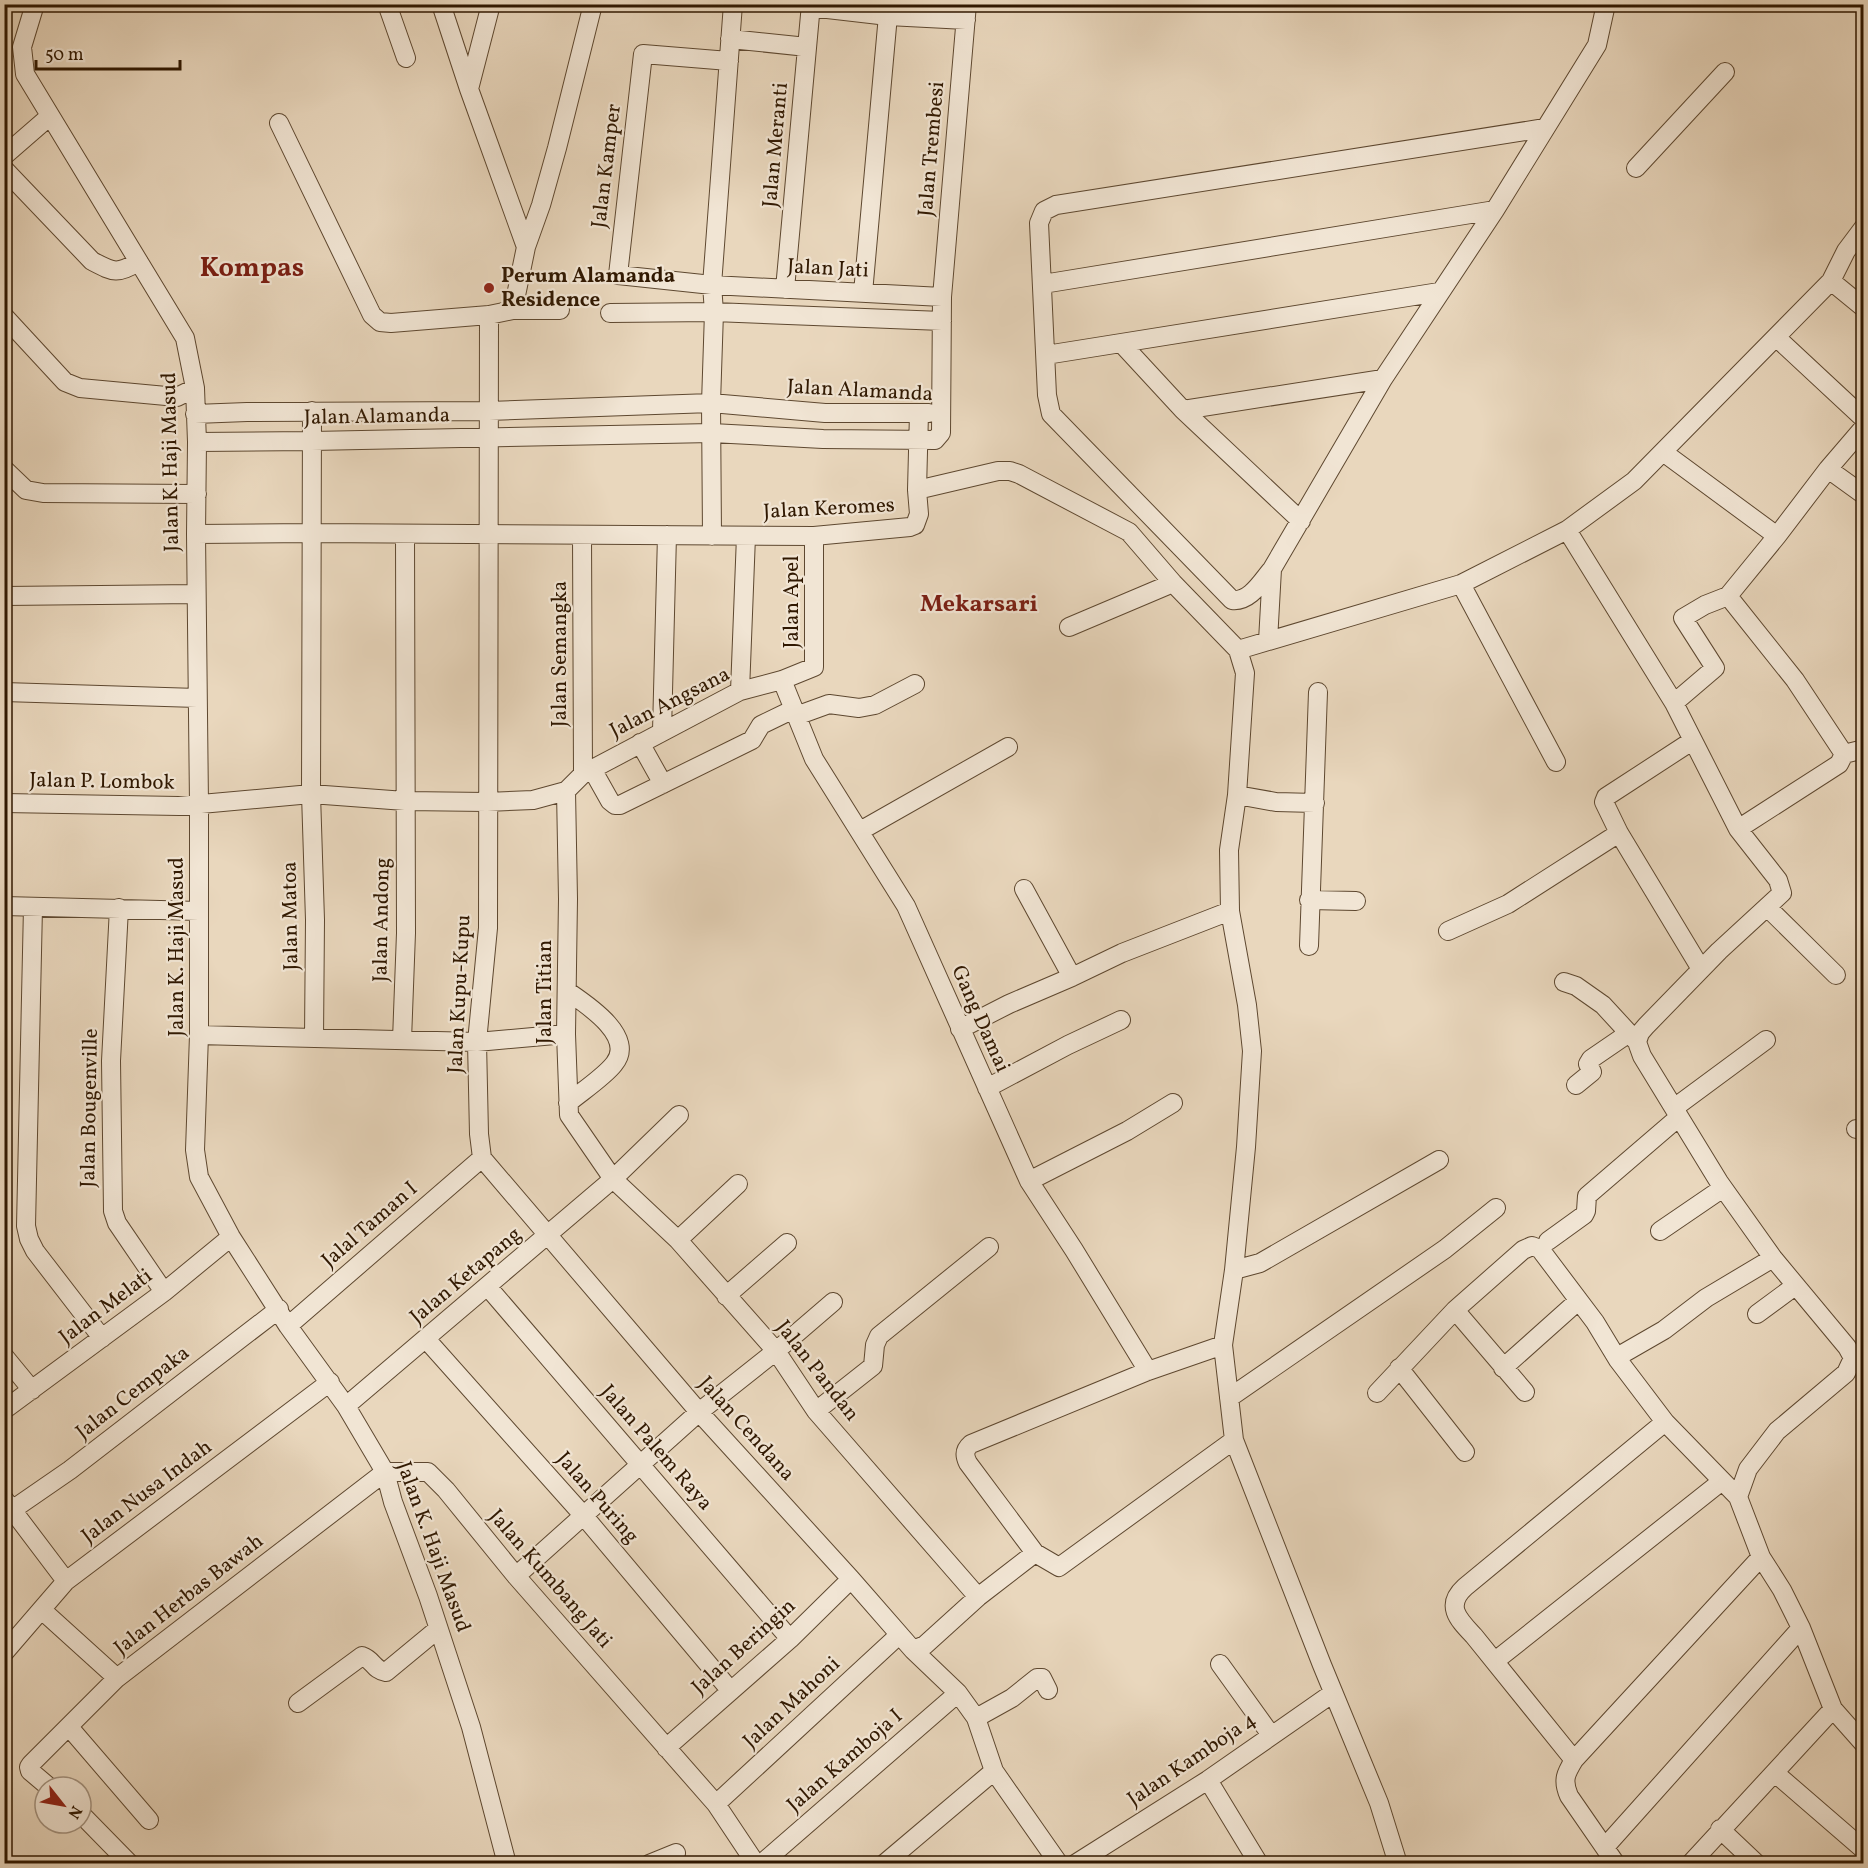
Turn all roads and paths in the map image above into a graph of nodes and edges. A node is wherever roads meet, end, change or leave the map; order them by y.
1 (35, 4) edge
2 (387, 4) edge
3 (441, 4) edge
4 (490, 4) edge
5 (593, 4) edge
6 (733, 4) edge
7 (1606, 4) edge
8 (810, 6) edge
9 (888, 10) edge
10 (967, 12) edge
11 (730, 39) junction
12 (807, 47) junction
13 (406, 58) dead end
14 (729, 61) junction
15 (1725, 72) dead end
16 (469, 89) junction
17 (50, 116) junction
18 (279, 123) dead end
19 (1545, 128) junction
20 (4, 156) edge
21 (1636, 168) dead end
22 (4, 169) edge
23 (1495, 210) junction
24 (1863, 227) edge
25 (526, 247) junction
26 (140, 262) junction
27 (1831, 281) junction
28 (1042, 284) junction
29 (711, 285) junction
30 (785, 289) junction
31 (1439, 292) junction
32 (863, 293) junction
33 (942, 297) junction
34 (1863, 308) edge
35 (513, 310) junction
36 (560, 310) dead end
37 (714, 312) junction
38 (610, 313) dead end
39 (489, 315) junction
40 (4, 316) edge
41 (942, 321) junction
42 (1776, 337) junction
43 (1122, 344) junction
44 (1047, 355) junction
45 (1383, 380) junction
46 (195, 388) junction
47 (711, 403) junction
48 (1183, 410) junction
49 (312, 411) junction
50 (489, 411) junction
51 (825, 413) junction
52 (919, 413) junction
53 (940, 413) junction
54 (195, 414) junction
55 (1863, 419) edge
56 (1863, 427) edge
57 (712, 433) junction
58 (488, 438) junction
59 (823, 439) junction
60 (918, 440) junction
61 (197, 441) junction
62 (312, 441) junction
63 (1663, 452) junction
64 (4, 469) edge
65 (1828, 469) junction
66 (917, 490) junction
67 (197, 494) junction
68 (1863, 495) edge
69 (1301, 521) junction
70 (1567, 530) junction
71 (312, 533) junction
72 (196, 534) junction
73 (405, 534) junction
74 (488, 534) junction
75 (582, 535) junction
76 (667, 535) junction
77 (712, 536) junction
78 (747, 536) junction
79 (814, 536) junction
80 (1777, 536) junction
81 (1272, 569) junction
82 (1173, 583) junction
83 (1461, 584) junction
84 (196, 594) junction
85 (4, 596) edge
86 (1728, 596) junction
87 (1069, 627) dead end
88 (1268, 641) junction
89 (1238, 650) junction
90 (814, 667) joint
91 (782, 680) junction
92 (915, 684) dead end
93 (740, 691) junction
94 (4, 692) edge
95 (1318, 692) dead end
96 (197, 698) junction
97 (1674, 703) junction
98 (795, 712) junction
99 (662, 731) junction
100 (1692, 741) junction
101 (640, 743) junction
102 (1008, 747) dead end
103 (1863, 749) edge
104 (1844, 754) junction
105 (1556, 762) dead end
106 (588, 771) junction
107 (663, 784) junction
108 (567, 791) junction
109 (311, 794) junction
110 (1237, 795) junction
111 (405, 801) junction
112 (487, 802) junction
113 (4, 803) edge
114 (1315, 803) junction
115 (199, 804) junction
116 (1738, 829) junction
117 (860, 831) junction
118 (1619, 833) junction
119 (1024, 889) dead end
120 (1309, 900) junction
121 (1356, 901) dead end
122 (4, 906) edge
123 (33, 907) junction
124 (1767, 907) junction
125 (119, 908) junction
126 (200, 911) junction
127 (1230, 911) junction
128 (1448, 931) dead end
129 (1309, 946) dead end
130 (1701, 969) junction
131 (1836, 975) dead end
132 (1072, 977) junction
133 (1564, 982) dead end
134 (567, 991) junction
135 (1121, 1020) dead end
136 (960, 1029) junction
137 (199, 1035) junction
138 (566, 1035) junction
139 (314, 1038) junction
140 (1633, 1038) junction
141 (402, 1040) junction
142 (1766, 1040) dead end
143 (477, 1042) junction
144 (1576, 1085) dead end
145 (987, 1088) junction
146 (568, 1103) junction
147 (1173, 1103) dead end
148 (1677, 1112) junction
149 (680, 1115) dead end
150 (482, 1158) junction
151 (1439, 1160) dead end
152 (613, 1179) junction
153 (1029, 1181) junction
154 (738, 1184) dead end
155 (1723, 1188) junction
156 (1496, 1208) dead end
157 (1660, 1231) dead end
158 (548, 1236) junction
159 (231, 1237) junction
160 (678, 1240) junction
161 (1548, 1241) dead end
162 (787, 1243) dead end
163 (989, 1247) dead end
164 (1773, 1258) junction
165 (1234, 1270) junction
166 (488, 1286) junction
167 (1795, 1286) junction
168 (164, 1292) junction
169 (726, 1296) junction
170 (1578, 1301) junction
171 (833, 1302) dead end
172 (279, 1309) junction
173 (1455, 1310) junction
174 (1757, 1314) dead end
175 (288, 1326) junction
176 (102, 1338) junction
177 (426, 1339) junction
178 (1223, 1345) junction
179 (776, 1351) junction
180 (1623, 1353) dead end
181 (4, 1356) edge
182 (1857, 1367) edge
183 (1399, 1368) junction
184 (1503, 1368) junction
185 (1148, 1371) junction
186 (330, 1382) junction
187 (32, 1390) junction
188 (1525, 1392) dead end
189 (1377, 1394) dead end
190 (1229, 1398) junction
191 (346, 1406) junction
192 (4, 1410) edge
193 (816, 1411) junction
194 (699, 1412) junction
195 (1665, 1422) junction
196 (1234, 1440) junction
197 (1465, 1452) dead end
198 (641, 1466) junction
199 (385, 1472) junction
200 (1722, 1481) junction
201 (1738, 1497) junction
202 (7, 1509) edge
203 (583, 1515) junction
204 (1035, 1553) junction
205 (1761, 1557) junction
206 (516, 1576) junction
207 (850, 1579) junction
208 (66, 1581) junction
209 (978, 1597) junction
210 (43, 1611) junction
211 (1801, 1628) junction
212 (438, 1629) junction
213 (899, 1635) junction
214 (790, 1639) junction
215 (913, 1650) junction
216 (4, 1653) edge
217 (1495, 1661) junction
218 (1220, 1664) dead end
219 (117, 1678) junction
220 (730, 1690) junction
221 (1048, 1690) dead end
222 (1334, 1693) junction
223 (958, 1694) junction
224 (298, 1703) dead end
225 (1833, 1709) junction
226 (976, 1718) junction
227 (69, 1727) junction
228 (1271, 1735) junction
229 (1863, 1744) edge
230 (666, 1748) junction
231 (1574, 1760) junction
232 (994, 1771) junction
233 (1775, 1773) junction
234 (35, 1775) edge
235 (1208, 1780) junction
236 (717, 1804) junction
237 (149, 1820) dead end
238 (93, 1826) edge
239 (1720, 1829) junction
240 (1605, 1847) junction
241 (1863, 1850) edge
242 (676, 1853) dead end
243 (130, 1863) edge
244 (507, 1863) edge
245 (649, 1863) edge
246 (759, 1863) edge
247 (884, 1863) edge
248 (1059, 1863) edge
249 (1075, 1863) edge
250 (1259, 1863) edge
251 (1398, 1863) edge
252 (1616, 1863) edge
253 (1690, 1863) edge
254 (1757, 1863) edge

1 - 17 street, Jalan K. Haji Masud
2 - 13 street
3 - 16 street
4 - 16 street
5 - 25 street
6 - 11 street
7 - 19 street
8 - 9 street
8 - 12 street, Jalan Meranti
9 - 10 street
9 - 32 street
10 - 33 street, Jalan Trembesi
11 - 12 street
11 - 14 street
12 - 30 street, Jalan Meranti
14 - 29 street
14 - 29 street, Jalan Kamper
15 - 21 street
16 - 25 street
17 - 20 street
17 - 26 street, Jalan K. Haji Masud
18 - 39 street
19 - 23 street
19 - 28 street
22 - 26 street
23 - 28 street
23 - 31 street
24 - 27 street
25 - 35 street
26 - 46 street, Jalan K. Haji Masud
27 - 34 street
27 - 42 street
28 - 44 street
29 - 30 street, Jalan Jati
29 - 37 street
30 - 32 street, Jalan Jati
31 - 43 street
31 - 45 street
32 - 33 street, Jalan Jati
33 - 41 street, Jalan Trembesi
35 - 36 street
35 - 39 street
37 - 38 street
37 - 41 street
37 - 47 street
39 - 50 street, Jalan Kupu-Kupu
40 - 46 street
41 - 53 street, Jalan Trembesi
42 - 55 street
42 - 63 street
43 - 44 street
43 - 48 street
44 - 81 street
45 - 48 street
45 - 69 street
46 - 54 street, Jalan K. Haji Masud
47 - 50 street, Jalan Alamanda
47 - 51 street, Jalan Alamanda
47 - 57 street
48 - 69 street
49 - 50 street, Jalan Alamanda
49 - 54 street, Jalan Alamanda
49 - 62 street, Jalan Matoa
50 - 58 street, Jalan Kupu-Kupu
51 - 52 street, Jalan Alamanda
51 - 59 street
52 - 53 street, Jalan Alamanda
52 - 60 street
53 - 60 street, Jalan Alamanda
54 - 61 street, Jalan K. Haji Masud
56 - 65 street
57 - 58 street, Jalan Alamanda
57 - 59 street, Jalan Alamanda
57 - 77 street
58 - 62 street, Jalan Alamanda
58 - 74 street, Jalan Kupu-Kupu
59 - 60 street, Jalan Alamanda
60 - 66 street
61 - 62 street, Jalan Alamanda
61 - 67 street, Jalan K. Haji Masud
62 - 71 street, Jalan Matoa
63 - 70 street
63 - 80 street
64 - 67 street
65 - 68 street
65 - 80 street
66 - 79 street, Jalan Keromes
66 - 82 street, Jalan Keromes
67 - 72 street, Jalan K. Haji Masud
69 - 81 street
70 - 83 street
70 - 97 street
71 - 72 street, Jalan Keromes
71 - 73 street, Jalan Keromes
71 - 109 street, Jalan Matoa
72 - 84 street, Jalan K. Haji Masud
73 - 74 street, Jalan Keromes
73 - 111 street, Jalan Andong
74 - 75 street, Jalan Keromes
74 - 112 street, Jalan Kupu-Kupu
75 - 76 street, Jalan Keromes
75 - 106 street, Jalan Semangka
76 - 77 street, Jalan Keromes
76 - 99 street
77 - 78 street, Jalan Keromes
78 - 79 street, Jalan Keromes
78 - 93 street
79 - 90 street, Jalan Apel
80 - 86 street
81 - 88 street
82 - 87 street
82 - 89 street
83 - 88 street
83 - 105 street
84 - 85 street
84 - 96 street, Jalan K. Haji Masud
86 - 97 street
86 - 104 street
88 - 89 street
89 - 110 street
90 - 91 street, Jalan Angsana
91 - 93 street, Jalan Angsana
91 - 98 street, Gang Damai
92 - 98 street
93 - 99 street, Jalan Angsana
94 - 96 street
95 - 114 street
96 - 115 street, Jalan K. Haji Masud
97 - 100 street
98 - 107 street
98 - 117 street, Gang Damai
99 - 101 street, Jalan Angsana
100 - 116 street
100 - 118 street
101 - 106 street, Jalan Angsana
101 - 107 street
102 - 117 street
103 - 104 street
104 - 116 street
106 - 107 street
106 - 108 street, Jalan Angsana
108 - 112 street, Jalan P. Lombok
108 - 134 street, Jalan Titian
109 - 111 street, Jalan P. Lombok
109 - 115 street, Jalan P. Lombok
109 - 139 street, Jalan Matoa
110 - 114 street
110 - 127 street
111 - 112 street, Jalan P. Lombok
111 - 141 street, Jalan Andong
112 - 143 street, Jalan Kupu-Kupu
113 - 115 street, Jalan P. Lombok
114 - 120 street
115 - 126 street, Jalan K. Haji Masud
116 - 124 street
117 - 136 street, Gang Damai
118 - 128 street
118 - 130 street
119 - 132 street
120 - 121 street
120 - 129 street
122 - 123 street
123 - 125 street
123 - 176 street
124 - 130 street
124 - 131 street
125 - 126 street
125 - 168 street, Jalan Bougenville
126 - 137 street, Jalan K. Haji Masud
127 - 132 street
127 - 165 street
130 - 140 street
132 - 136 street
133 - 140 street
134 - 138 street, Jalan Titian
134 - 146 street
135 - 145 street
136 - 145 street, Gang Damai
137 - 139 street
137 - 159 street, Jalan K. Haji Masud
138 - 143 street
138 - 146 street, Jalan Titian
139 - 141 street
140 - 144 street
140 - 148 street
141 - 143 street
142 - 148 street
143 - 150 street, Jalan Kupu-Kupu
145 - 153 street, Gang Damai
146 - 152 street, Jalan Titian
147 - 153 street
148 - 155 street
148 - 161 street
149 - 152 street, Jalan Ketapang
150 - 158 street
150 - 175 street, Jalal Taman I
151 - 165 street
152 - 158 street, Jalan Ketapang
152 - 160 street, Jalan Pandan
153 - 185 street, Gang Damai
154 - 160 street
155 - 157 street
155 - 164 street
156 - 190 street
158 - 166 street, Jalan Ketapang
158 - 194 street, Jalan Cendana
159 - 168 street, Jalan Melati
159 - 172 street, Jalan K. Haji Masud
160 - 169 street, Jalan Pandan
162 - 169 street
163 - 193 street
164 - 167 street
164 - 180 street
165 - 178 street
166 - 177 street, Jalan Ketapang
166 - 198 street, Jalan Palem Raya
167 - 174 street
167 - 182 street
168 - 176 street, Jalan Melati
169 - 179 street, Jalan Pandan
170 - 173 street
170 - 184 street
170 - 195 street
171 - 179 street
172 - 175 street, Jalan K. Haji Masud
172 - 202 street, Jalan Cempaka
173 - 183 street
173 - 184 street
175 - 186 street, Jalan K. Haji Masud
176 - 187 street, Jalan Melati
177 - 191 street, Jalan Ketapang
177 - 203 street, Jalan Puring
178 - 185 street
178 - 190 street
179 - 193 street, Jalan Pandan
179 - 194 street
181 - 187 street
182 - 201 street
183 - 189 street
183 - 197 street
184 - 188 street
185 - 204 street
186 - 191 street, Jalan K. Haji Masud
186 - 208 street, Jalan Nusa Indah
187 - 192 street, Jalan Melati
190 - 196 street
191 - 199 street, Jalan K. Haji Masud
193 - 209 street, Jalan Pandan
194 - 198 street
194 - 207 street, Jalan Cendana
195 - 200 street
195 - 217 street
196 - 204 street
196 - 222 street
198 - 203 street
198 - 214 street, Jalan Palem Raya
199 - 206 street, Jalan Kumbang Jati
199 - 212 street, Jalan K. Haji Masud
199 - 219 street, Jalan Herbas Bawah
200 - 201 street
200 - 217 street
201 - 205 street
202 - 208 street
203 - 206 street
203 - 220 street, Jalan Puring
204 - 209 street
205 - 211 street
205 - 231 street
206 - 230 street, Jalan Kumbang Jati
207 - 213 street, Jalan Cendana
207 - 214 street, Jalan Beringin
208 - 210 street, Jalan Nusa Indah
209 - 215 street
210 - 216 street, Jalan Nusa Indah
210 - 219 street
211 - 225 street
211 - 240 street
212 - 224 street
212 - 244 street, Jalan K. Haji Masud
213 - 215 street, Jalan Cendana
213 - 236 street, Jalan Mahoni
214 - 220 street, Jalan Beringin
215 - 223 street, Jalan Cendana
217 - 231 street
218 - 228 street
219 - 227 street, Jalan Herbas Bawah
220 - 230 street, Jalan Beringin
221 - 226 street
222 - 228 street, Jalan Kamboja 4
222 - 251 street
223 - 226 street, Jalan Cendana
223 - 246 street, Jalan Kamboja I
225 - 229 street
225 - 233 street
226 - 232 street, Jalan Cendana
227 - 234 street, Jalan Herbas Bawah
227 - 237 street
228 - 235 street, Jalan Kamboja 4
230 - 236 street, Jalan Kumbang Jati
231 - 240 street
232 - 247 street
232 - 248 street, Jalan Cendana
233 - 239 street
233 - 241 street
235 - 249 street, Jalan Kamboja 4
235 - 250 street
236 - 246 street, Jalan Kumbang Jati
238 - 243 street
239 - 253 street
239 - 254 street
240 - 252 street
242 - 245 street

